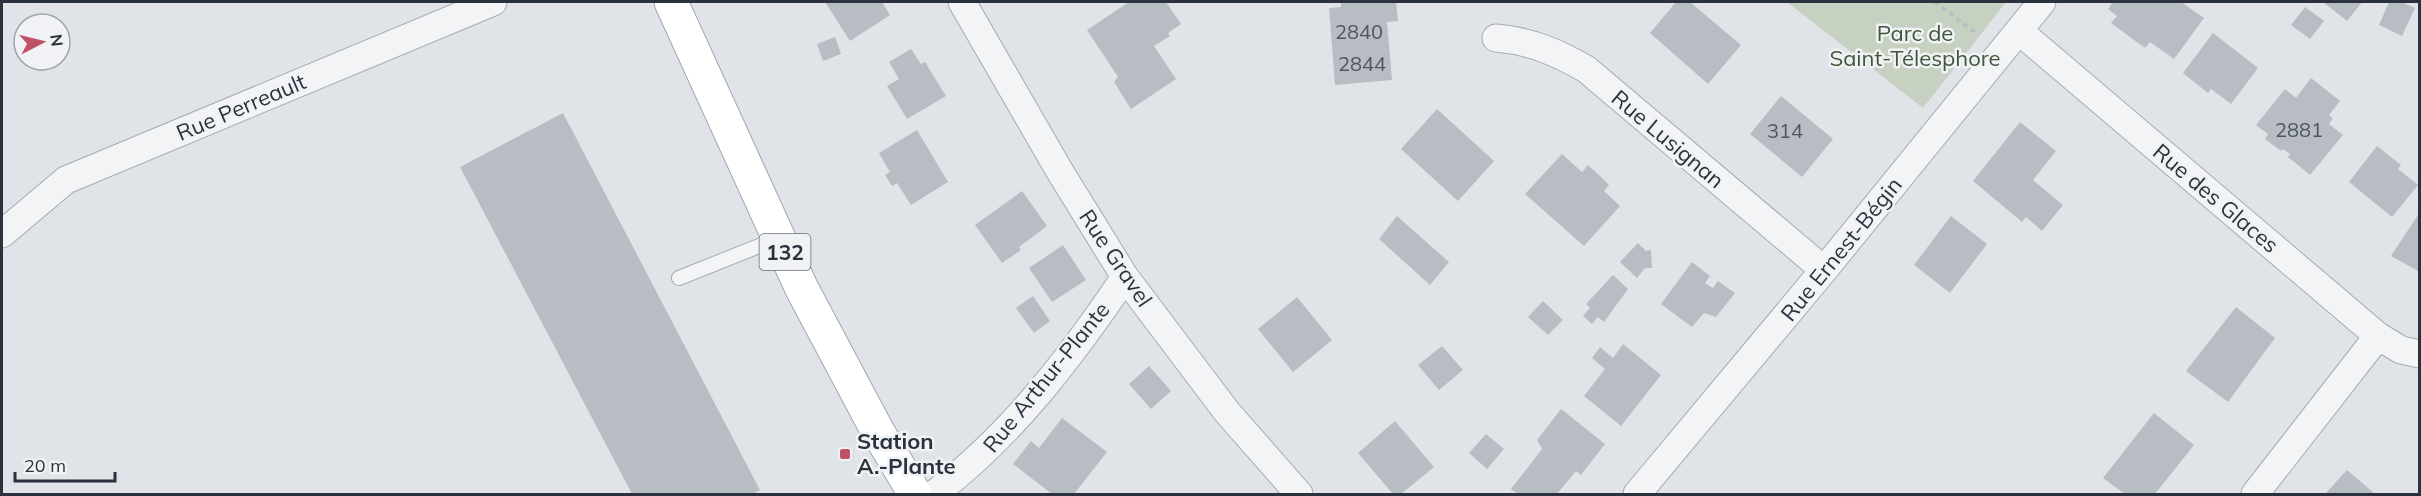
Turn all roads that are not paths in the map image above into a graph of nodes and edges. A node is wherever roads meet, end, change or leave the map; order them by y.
1 (493, 2) edge
2 (671, 2) edge
3 (962, 2) edge
4 (2042, 2) edge
5 (2019, 32) junction
6 (1497, 38) dead end
7 (2, 234) edge
8 (779, 238) junction
9 (1824, 270) junction
10 (1125, 277) junction
11 (679, 278) dead end
12 (2378, 336) junction
13 (2420, 354) edge
14 (915, 495) edge
15 (934, 495) edge
16 (1299, 495) edge
17 (1637, 495) edge
18 (2255, 495) edge

1 - 7 street, Rue Perreault
2 - 8 main road, 132
3 - 10 street, Rue Gravel
4 - 5 street, Rue Ernest-Bégin
5 - 9 street, Rue Ernest-Bégin
5 - 12 street, Rue des Glaces
6 - 9 street, Rue Lusignan
8 - 11 lane
8 - 14 main road, 132
9 - 17 street, Rue Ernest-Bégin
10 - 15 street, Rue Arthur-Plante
10 - 16 street, Rue Gravel
12 - 13 street, Rue des Glaces
12 - 18 street

